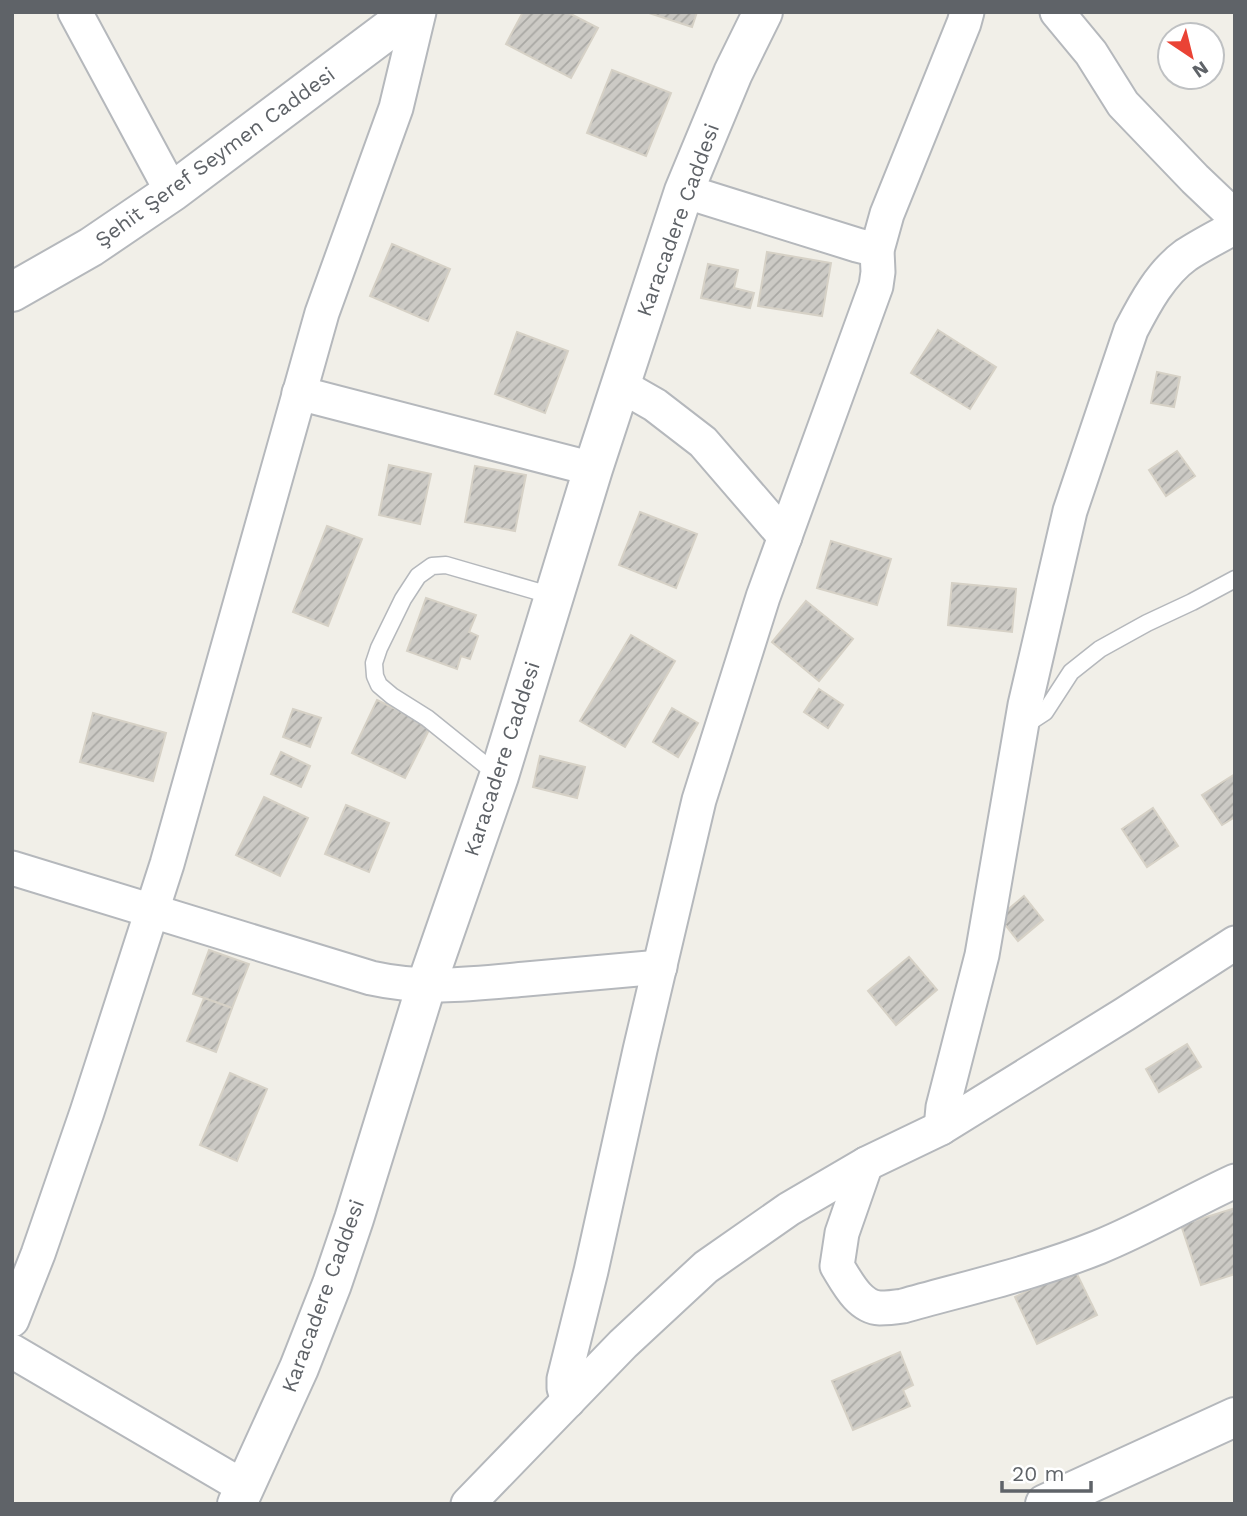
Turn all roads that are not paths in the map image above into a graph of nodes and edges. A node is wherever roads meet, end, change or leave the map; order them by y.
1 (75, 12) edge
2 (412, 12) edge
3 (419, 12) edge
4 (763, 12) edge
5 (967, 12) edge
6 (1057, 12) edge
7 (684, 191) junction
8 (172, 192) junction
9 (1235, 217) edge
10 (1235, 228) edge
11 (877, 250) junction
12 (12, 292) edge
13 (620, 386) junction
14 (299, 393) junction
15 (593, 469) junction
16 (785, 537) junction
17 (1235, 579) edge
18 (553, 596) junction
19 (1022, 727) junction
20 (499, 776) junction
21 (12, 868) edge
22 (151, 912) junction
23 (1235, 943) edge
24 (660, 967) junction
25 (426, 986) junction
26 (941, 1128) junction
27 (866, 1164) junction
28 (1235, 1181) edge
29 (12, 1320) edge
30 (12, 1351) edge
31 (568, 1401) junction
32 (1235, 1417) edge
33 (241, 1495) edge
34 (468, 1504) edge
35 (1045, 1504) edge

1 - 8 street
2 - 8 street, Şehit Şeref Seymen Caddesi
3 - 14 street
4 - 7 street, Karacadere Caddesi
5 - 11 street
6 - 9 street
7 - 11 street
7 - 13 street, Karacadere Caddesi
8 - 12 street, Şehit Şeref Seymen Caddesi
10 - 19 street
11 - 16 street
13 - 15 street, Karacadere Caddesi
13 - 16 street
14 - 15 street
14 - 22 street
15 - 18 street, Karacadere Caddesi
16 - 24 street
17 - 19 lane
18 - 20 street, Karacadere Caddesi
18 - 20 lane
19 - 26 street
20 - 25 street, Karacadere Caddesi
21 - 22 street
22 - 25 street
22 - 29 street
23 - 26 street
24 - 25 street
24 - 31 street
25 - 33 street, Karacadere Caddesi
26 - 27 street
27 - 28 street
27 - 31 street
30 - 33 street
31 - 34 street
32 - 35 street

